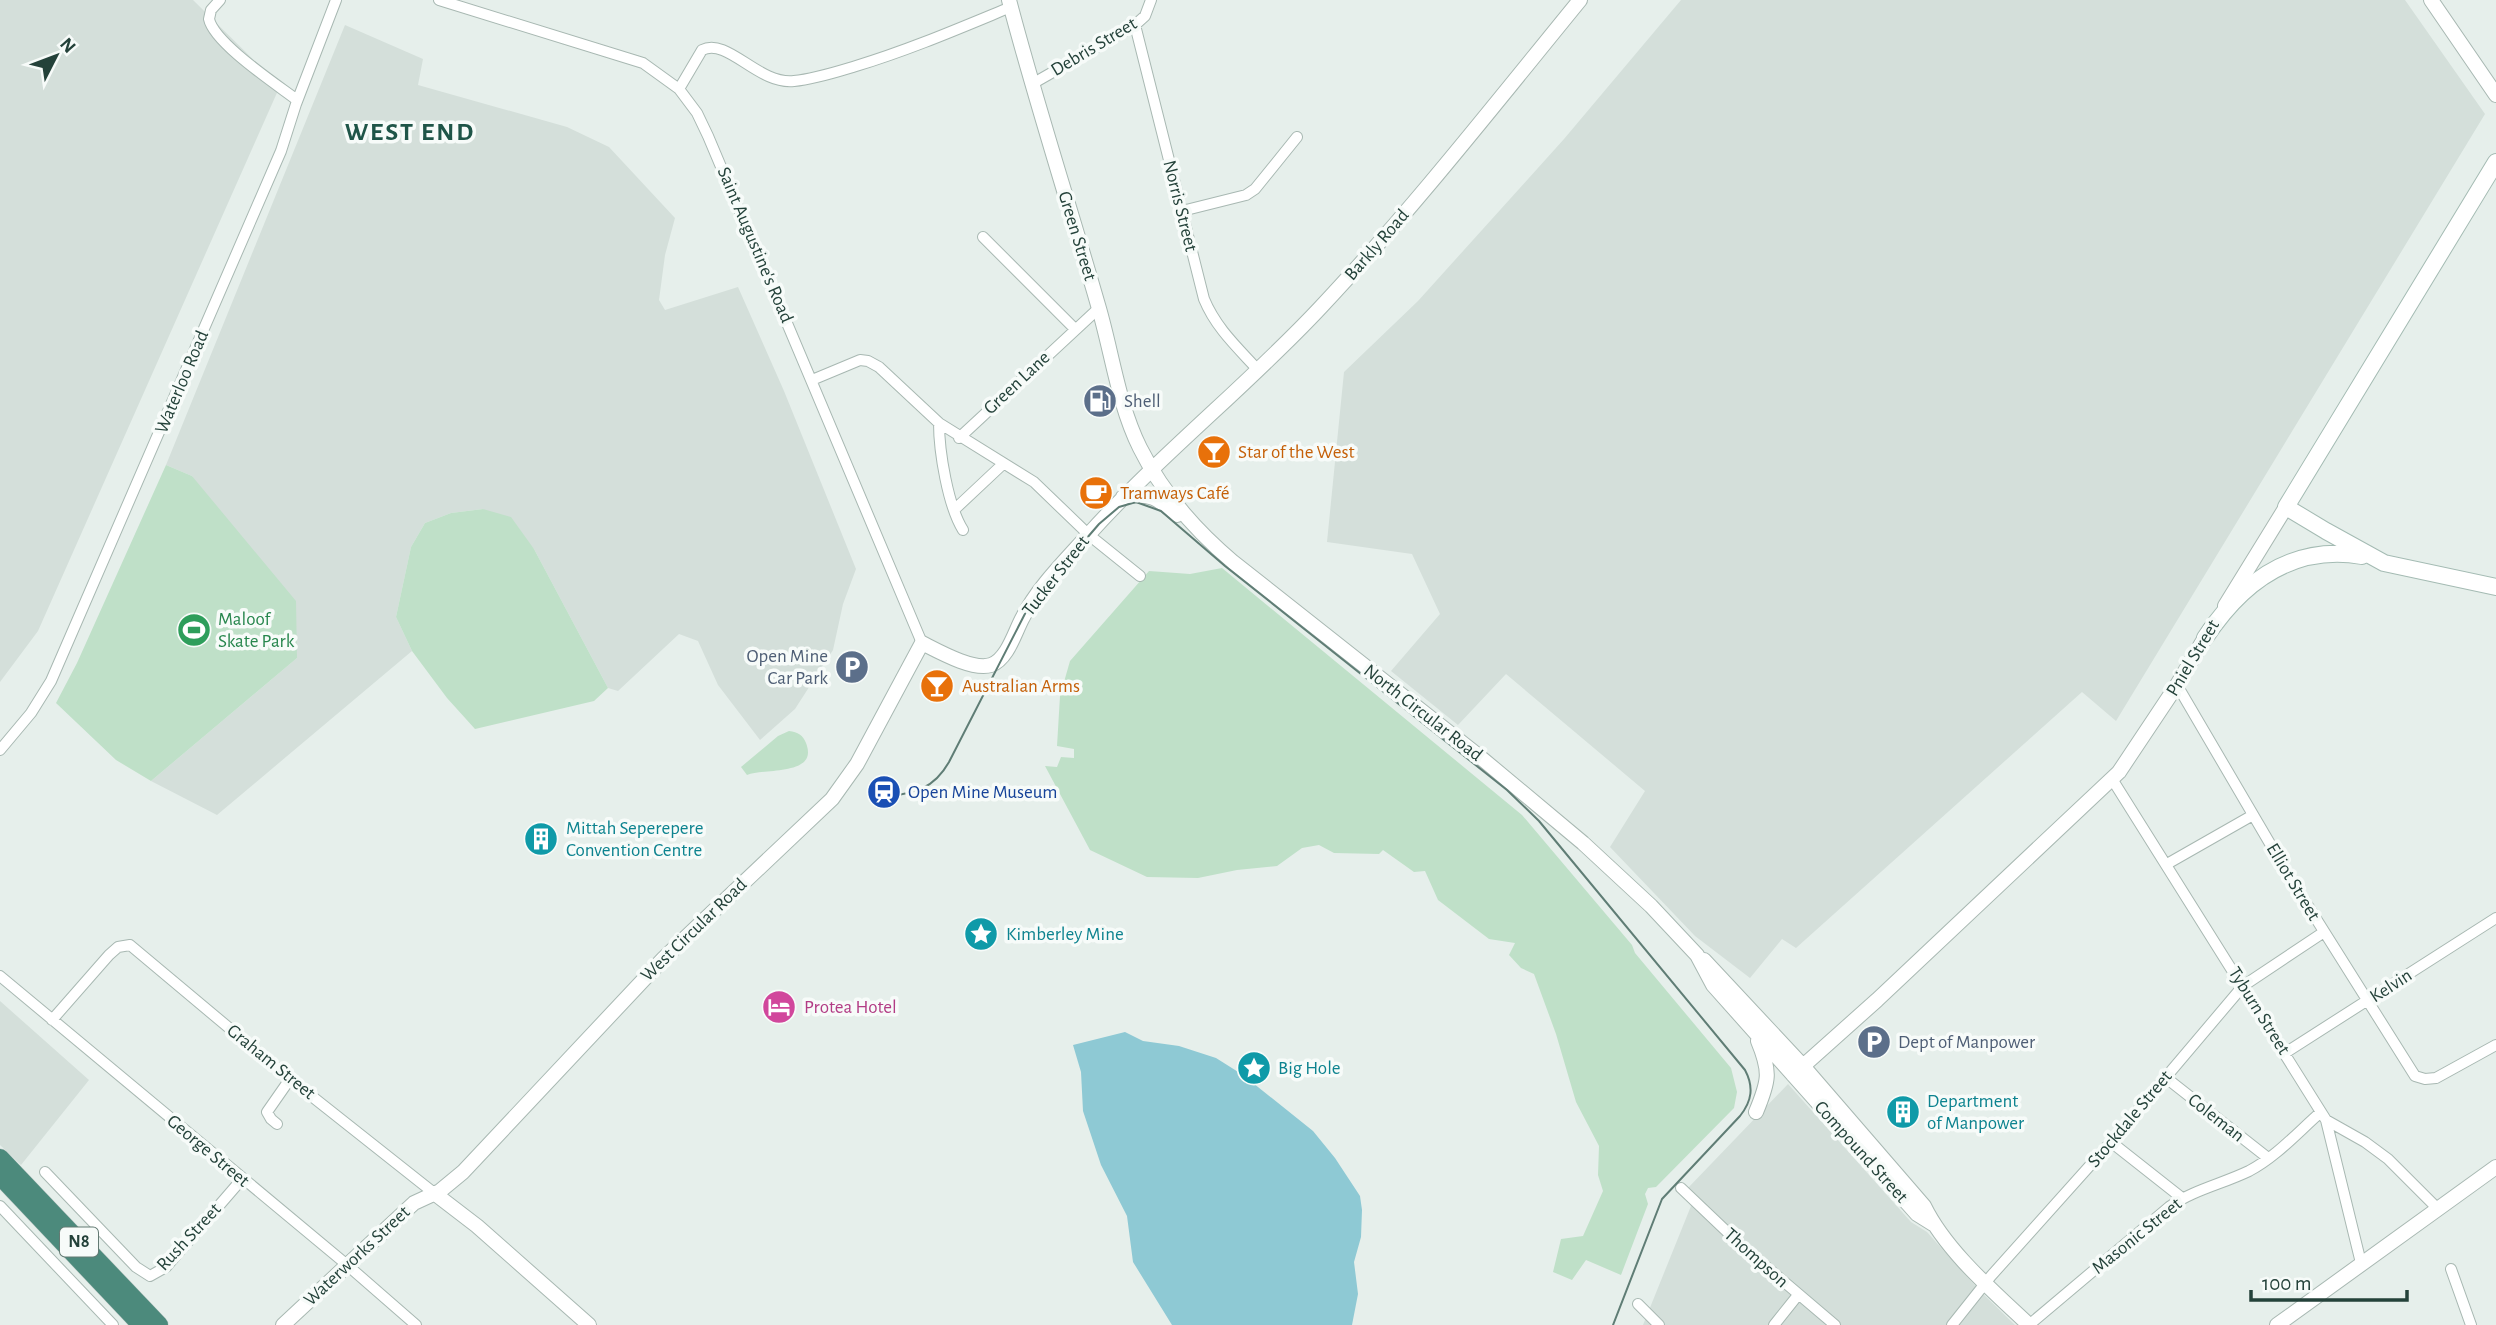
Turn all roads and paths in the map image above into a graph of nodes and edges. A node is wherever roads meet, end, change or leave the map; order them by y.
1 (220, 0) edge
2 (336, 0) edge
3 (439, 0) edge
4 (1580, 0) edge
5 (2431, 0) edge
6 (1151, 1) edge
7 (1010, 4) edge
8 (1135, 25) junction
9 (1031, 84) junction
10 (2492, 84) edge
11 (679, 89) junction
12 (2496, 95) edge
13 (297, 100) junction
14 (1297, 137) dead end
15 (2496, 162) edge
16 (1182, 211) junction
17 (983, 237) dead end
18 (1099, 308) junction
19 (1075, 329) junction
20 (1258, 370) junction
21 (812, 380) junction
22 (939, 424) junction
23 (959, 438) junction
24 (1003, 464) junction
25 (1152, 469) junction
26 (1123, 497) junction
27 (2286, 506) junction
28 (954, 510) junction
29 (963, 530) dead end
30 (1088, 535) junction
31 (1213, 545) junction
32 (2384, 563) junction
33 (1140, 576) dead end
34 (2496, 587) edge
35 (2205, 638) junction
36 (922, 643) junction
37 (2178, 685) junction
38 (0, 750) edge
39 (2112, 779) junction
40 (2253, 815) junction
41 (2167, 864) junction
42 (2496, 918) edge
43 (2324, 932) junction
44 (1697, 956) junction
45 (0, 976) edge
46 (2243, 986) junction
47 (2368, 1000) junction
48 (52, 1020) junction
49 (1753, 1030) junction
50 (2496, 1045) edge
51 (2285, 1053) junction
52 (1798, 1071) junction
53 (2165, 1077) junction
54 (290, 1079) junction
55 (1756, 1112) dead end
56 (2324, 1116) junction
57 (277, 1124) dead end
58 (2111, 1142) junction
59 (0, 1158) edge
60 (2268, 1158) junction
61 (2496, 1167) edge
62 (45, 1172) dead end
63 (0, 1176) edge
64 (242, 1179) junction
65 (1681, 1188) dead end
66 (433, 1193) junction
67 (2182, 1198) junction
68 (0, 1206) edge
69 (2437, 1208) junction
70 (2361, 1263) junction
71 (346, 1264) junction
72 (2451, 1269) dead end
73 (1985, 1283) junction
74 (1798, 1295) junction
75 (1638, 1304) dead end
76 (113, 1325) edge
77 (141, 1325) edge
78 (159, 1325) edge
79 (283, 1325) edge
80 (416, 1325) edge
81 (589, 1325) edge
82 (1659, 1325) edge
83 (1774, 1325) edge
84 (1835, 1325) edge
85 (1952, 1325) edge
86 (2029, 1325) edge
87 (2277, 1325) edge
88 (2471, 1325) edge

1 - 13 street
2 - 13 street, Waterloo Road
3 - 11 street, Saint Augustine's Road
4 - 20 street, Barkly Road
5 - 10 street
6 - 8 street, Debris Street
7 - 9 street, Green Street
7 - 11 street
8 - 9 street, Debris Street
8 - 16 street, Norris Street
9 - 18 street, Green Street
10 - 12 street
11 - 21 street, Saint Augustine's Road
13 - 38 street, Waterloo Road
14 - 16 street
15 - 27 main road, Pniel Street
16 - 20 street, Norris Street
17 - 19 street
18 - 19 street, Green Lane
18 - 25 street, Green Street
19 - 23 street, Green Lane
20 - 25 street, Barkly Road
21 - 22 street
21 - 36 street, Saint Augustine's Road
22 - 23 street
22 - 28 street
23 - 24 street
24 - 28 street
24 - 30 street
25 - 26 street, Tucker Street
25 - 31 street, North Circular Road
26 - 30 street, Tucker Street
26 - 31 street
27 - 32 main road
27 - 35 street, Pniel Street
28 - 29 street
30 - 33 street
30 - 36 street, Tucker Street
31 - 44 street, North Circular Road
32 - 34 main road
32 - 35 main road
35 - 37 street, Pniel Street
36 - 66 street, West Circular Road
37 - 39 street, Pniel Street
37 - 40 street, Elliot Street
39 - 41 street, Tyburn Street
39 - 52 street, Pniel Street
40 - 41 street
40 - 43 street, Elliot Street
41 - 46 street, Tyburn Street
42 - 47 street, Kelvin
43 - 46 street, Stockdale Street
43 - 47 street, Elliot Street
44 - 49 street, North Circular Road
44 - 52 street, North Circular Road
45 - 48 street, George Street
46 - 51 street, Tyburn Street
46 - 53 street, Stockdale Street
47 - 50 street, Elliot Street
47 - 51 street, Kelvin
48 - 54 street, Graham Street
48 - 64 street, George Street
49 - 52 street, North Circular Road
49 - 55 street
51 - 56 street, Tyburn Street
52 - 73 street, Compound Street
53 - 58 street, Stockdale Street
53 - 60 street, Coleman
54 - 57 street
54 - 66 street, Graham Street
56 - 60 street, Masonic Street
56 - 69 street
56 - 70 street, Tyburn Street
58 - 67 street
58 - 73 street, Stockdale Street
59 - 78 highway, N8
60 - 67 street, Masonic Street
61 - 69 street
62 - 64 street, Rush Street
63 - 77 highway, N8
64 - 71 street, George Street
65 - 74 street, Thompson
66 - 71 street, Waterworks Street
66 - 81 street
67 - 86 street, Masonic Street
68 - 76 street
69 - 70 street
70 - 87 street
71 - 79 street, Waterworks Street
71 - 80 street, George Street
72 - 88 street
73 - 85 street, Stockdale Street
73 - 86 street, Compound Street
74 - 83 street
74 - 84 street, Thompson
75 - 82 street

